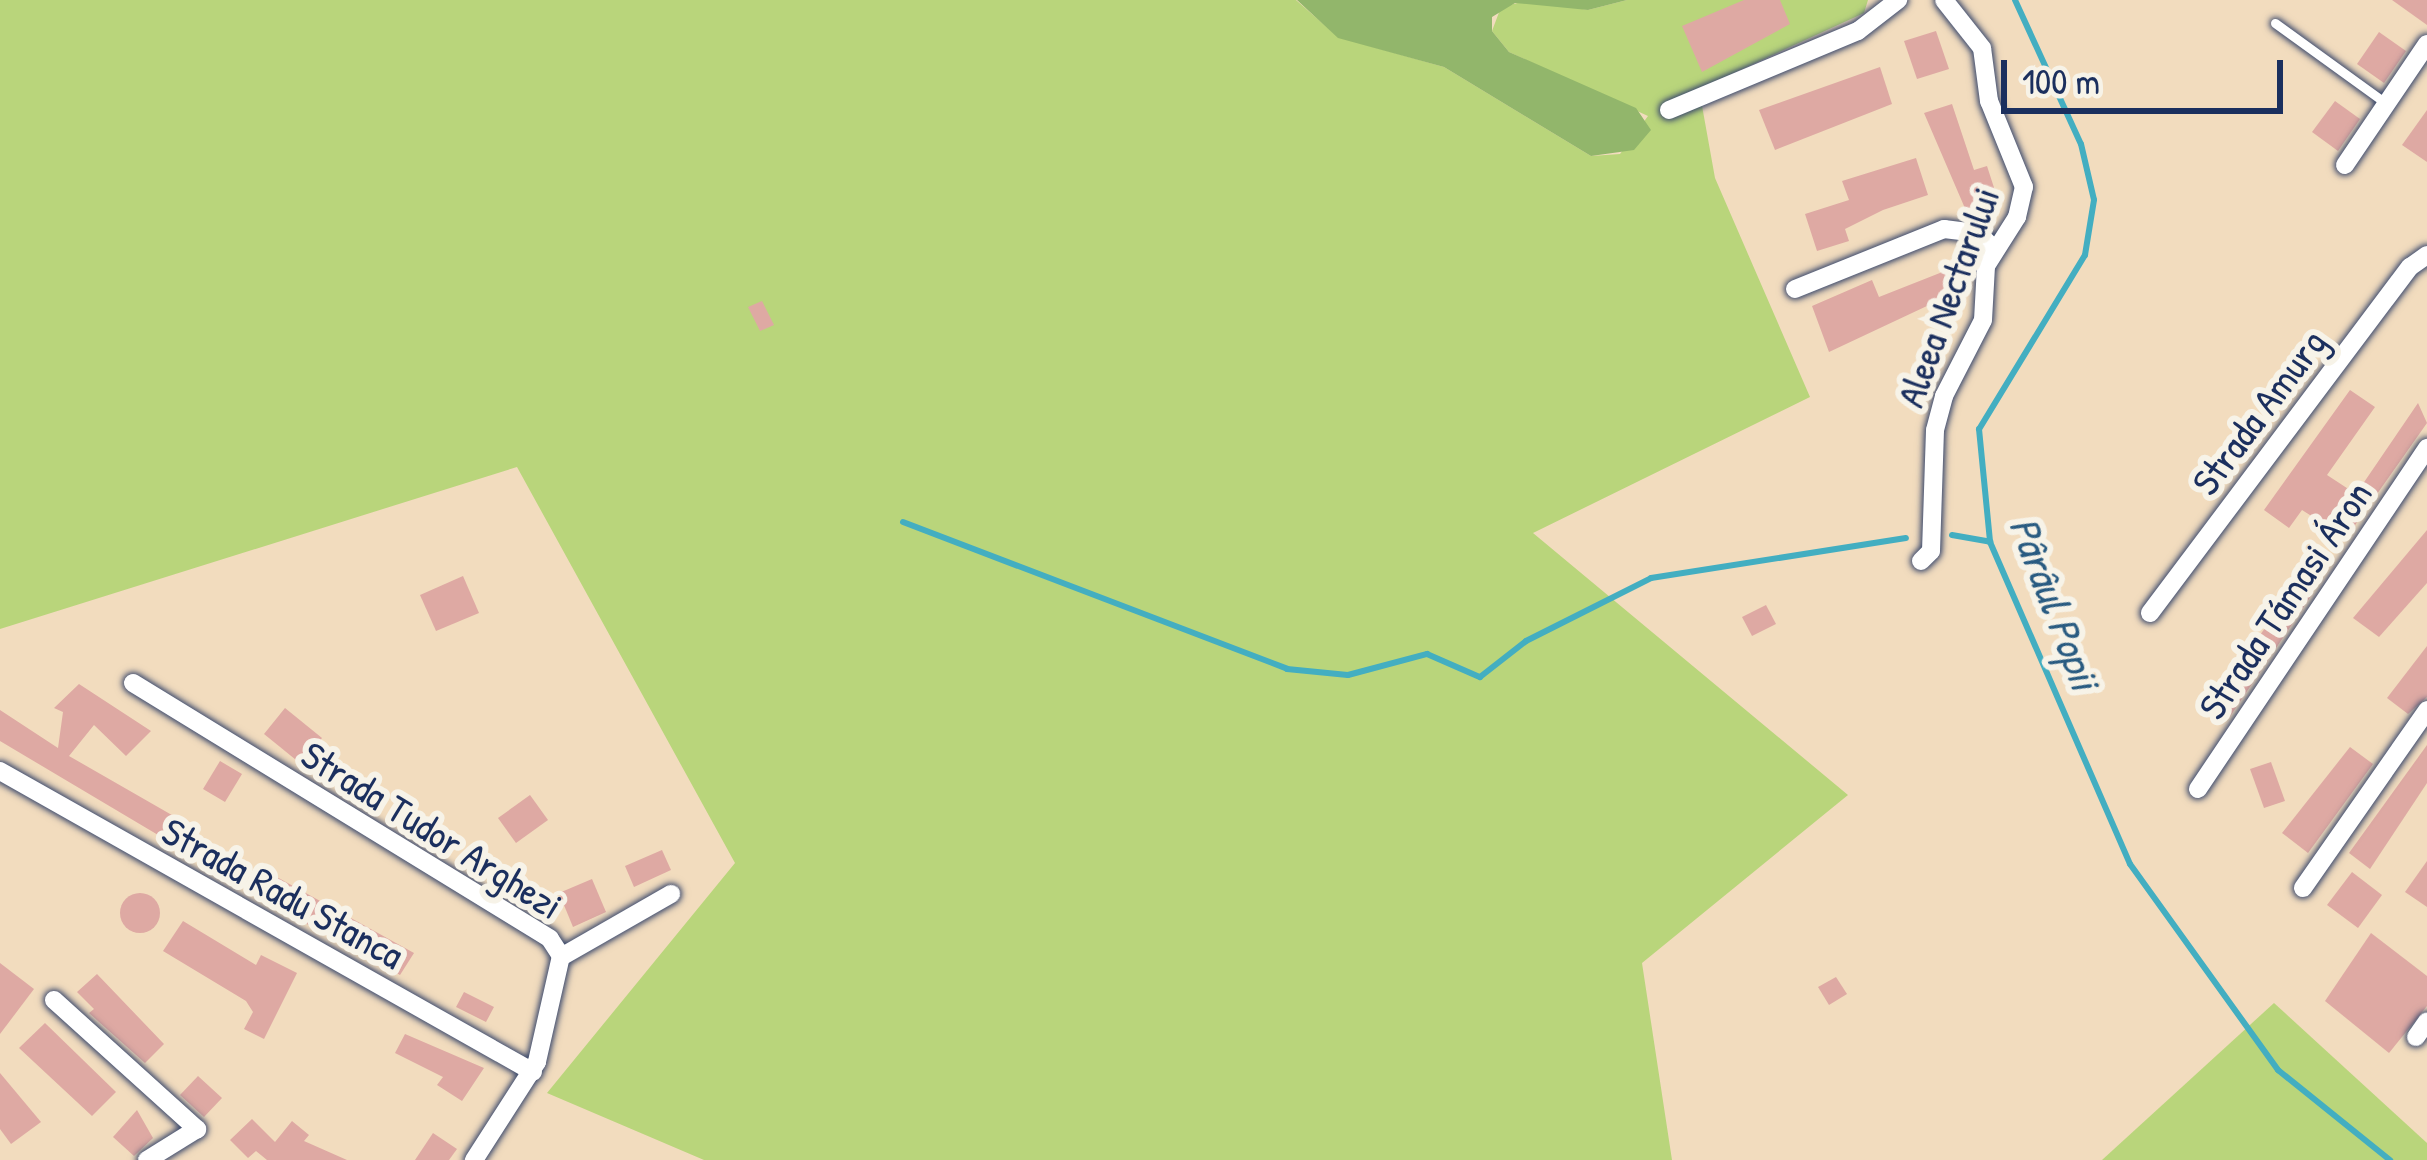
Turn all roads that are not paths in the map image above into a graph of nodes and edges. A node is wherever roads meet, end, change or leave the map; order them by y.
1 (1898, 0) edge
2 (1944, 0) edge
3 (2275, 23) dead end
4 (2427, 44) edge
5 (2386, 104) junction
6 (1669, 110) dead end
7 (2345, 165) dead end
8 (1993, 247) junction
9 (2427, 255) edge
10 (1795, 289) dead end
11 (2427, 448) edge
12 (1921, 562) dead end
13 (2150, 613) dead end
14 (133, 683) dead end
15 (2427, 710) edge
16 (0, 771) edge
17 (2198, 789) dead end
18 (2303, 888) dead end
19 (671, 894) dead end
20 (561, 957) junction
21 (54, 1000) dead end
22 (532, 1072) junction
23 (147, 1160) edge
24 (474, 1160) edge

1 - 6 street
2 - 8 street, Aleea Nectarului
3 - 5 lane
4 - 5 street
5 - 7 street
8 - 10 street
8 - 12 street, Aleea Nectarului
9 - 13 street, Strada Amurg
11 - 17 street, Strada Támasi Áron
14 - 20 street, Strada Tudor Arghezi
15 - 18 street
16 - 22 street, Strada Radu Stanca
19 - 20 street
20 - 22 street, Strada Tudor Arghezi
21 - 23 street
22 - 24 street, Strada Tudor Arghezi

